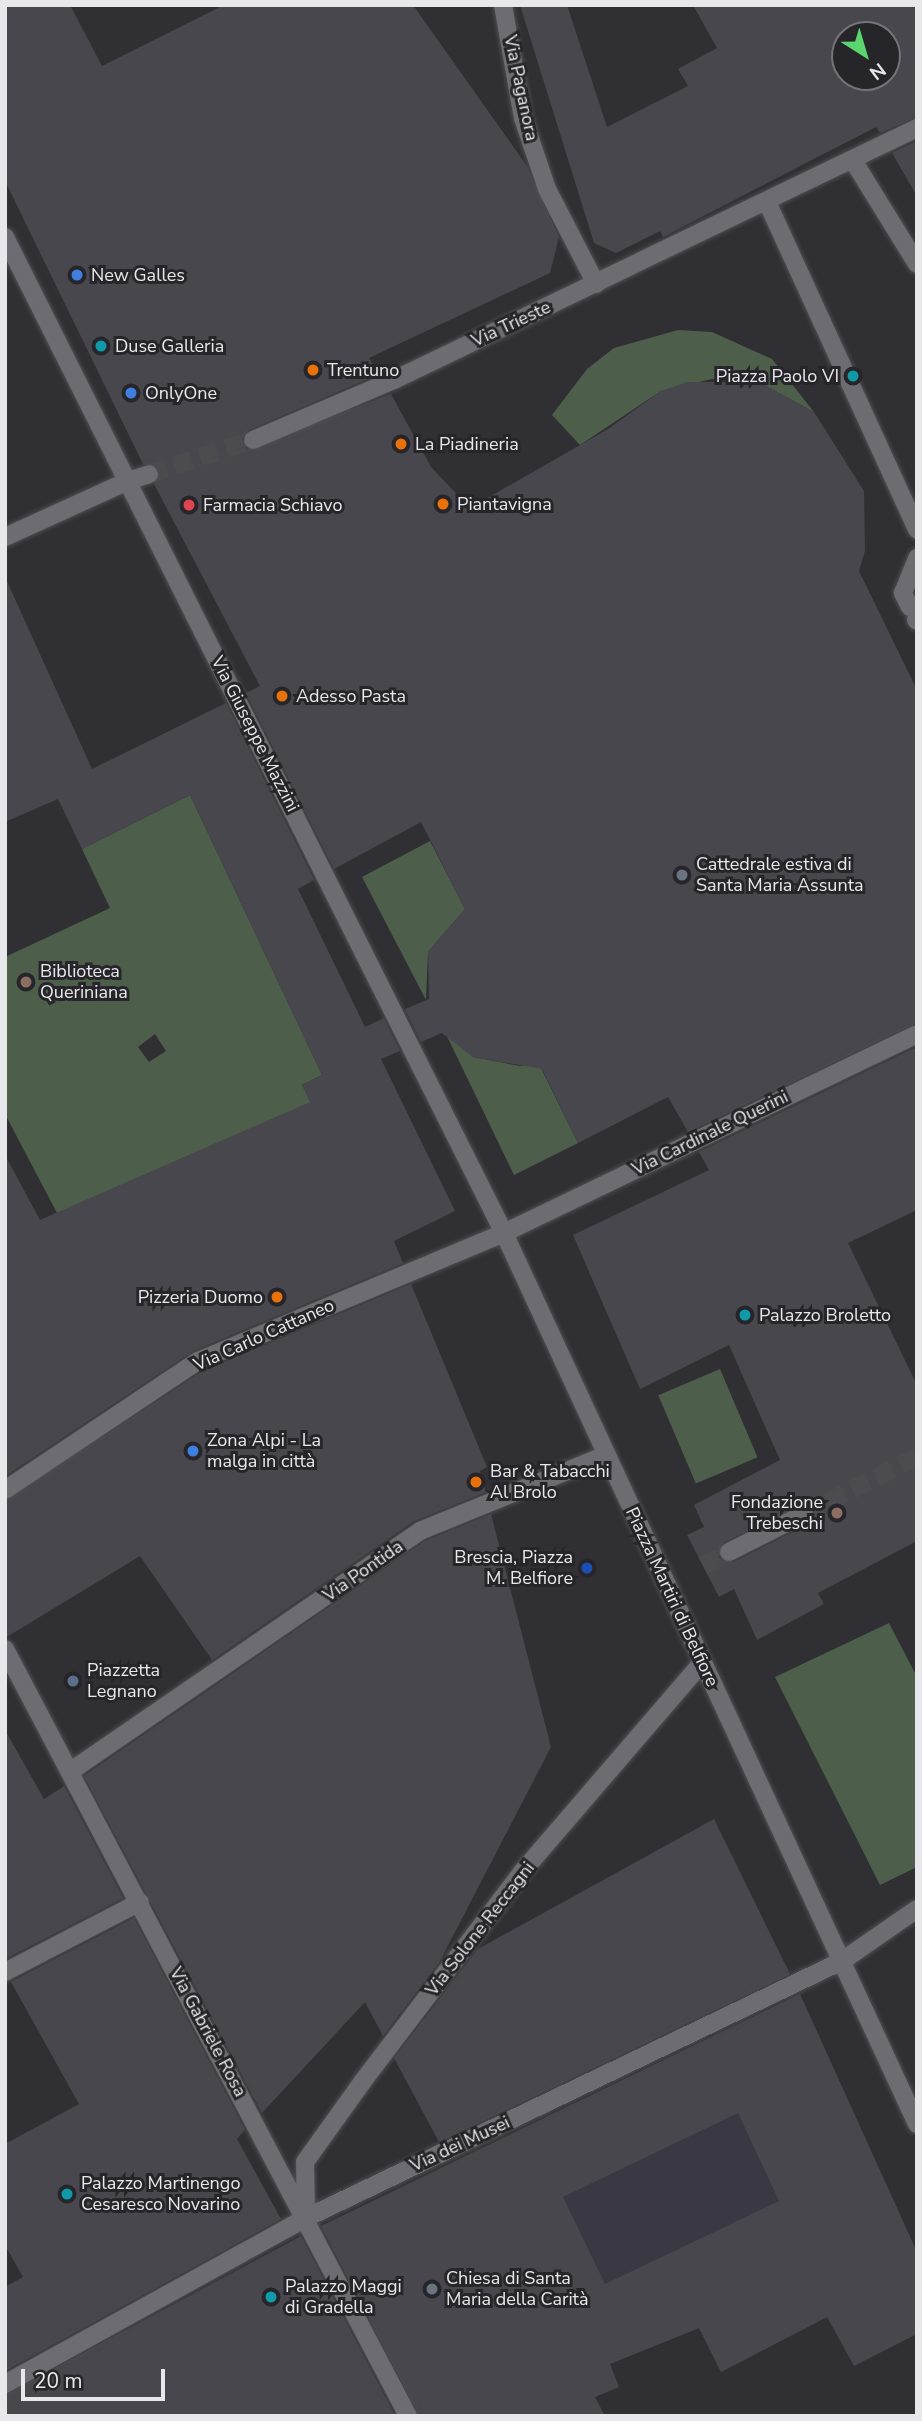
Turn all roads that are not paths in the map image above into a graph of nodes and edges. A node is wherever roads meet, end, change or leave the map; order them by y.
1 (503, 5) edge
2 (917, 128) edge
3 (854, 162) junction
4 (768, 204) junction
5 (7, 244) edge
6 (917, 264) edge
7 (596, 284) junction
8 (253, 440) tunnel mouth
9 (149, 474) tunnel mouth
10 (128, 481) junction
11 (917, 529) edge
12 (5, 537) edge
13 (917, 558) edge
14 (914, 616) edge
15 (917, 1034) edge
16 (503, 1233) junction
17 (606, 1455) junction
18 (5, 1490) edge
19 (804, 1514) tunnel mouth
20 (729, 1552) tunnel mouth
21 (5, 1649) edge
22 (702, 1663) junction
23 (71, 1771) junction
24 (140, 1902) junction
25 (917, 1909) edge
26 (842, 1961) junction
27 (5, 1972) edge
28 (917, 2124) edge
29 (306, 2218) junction
30 (5, 2384) edge
31 (408, 2416) edge

1 - 7 street, Via Paganora
2 - 3 street
3 - 4 street
3 - 6 street
4 - 7 street, Via Trieste
4 - 11 street
5 - 10 street, Via Giuseppe Mazzini
7 - 8 street, Via Trieste
9 - 10 street
10 - 12 street
10 - 16 street, Via Giuseppe Mazzini
13 - 14 street
15 - 16 street, Via Cardinale Querini
16 - 17 street, Piazza Martiri di Belfiore
16 - 18 street, Via Carlo Cattaneo
17 - 22 street, Piazza Martiri di Belfiore
17 - 23 street, Via Pontida
19 - 20 street
21 - 23 street, Via Gabriele Rosa
22 - 26 street, Piazza Martiri di Belfiore
22 - 29 street, Via Solone Reccagni
23 - 24 street, Via Gabriele Rosa
24 - 27 street
24 - 29 street, Via Gabriele Rosa
25 - 26 street, Via dei Musei
26 - 28 street, Piazza Martiri di Belfiore
26 - 29 street, Via dei Musei
29 - 30 street, Via dei Musei
29 - 31 street, Via Gabriele Rosa

